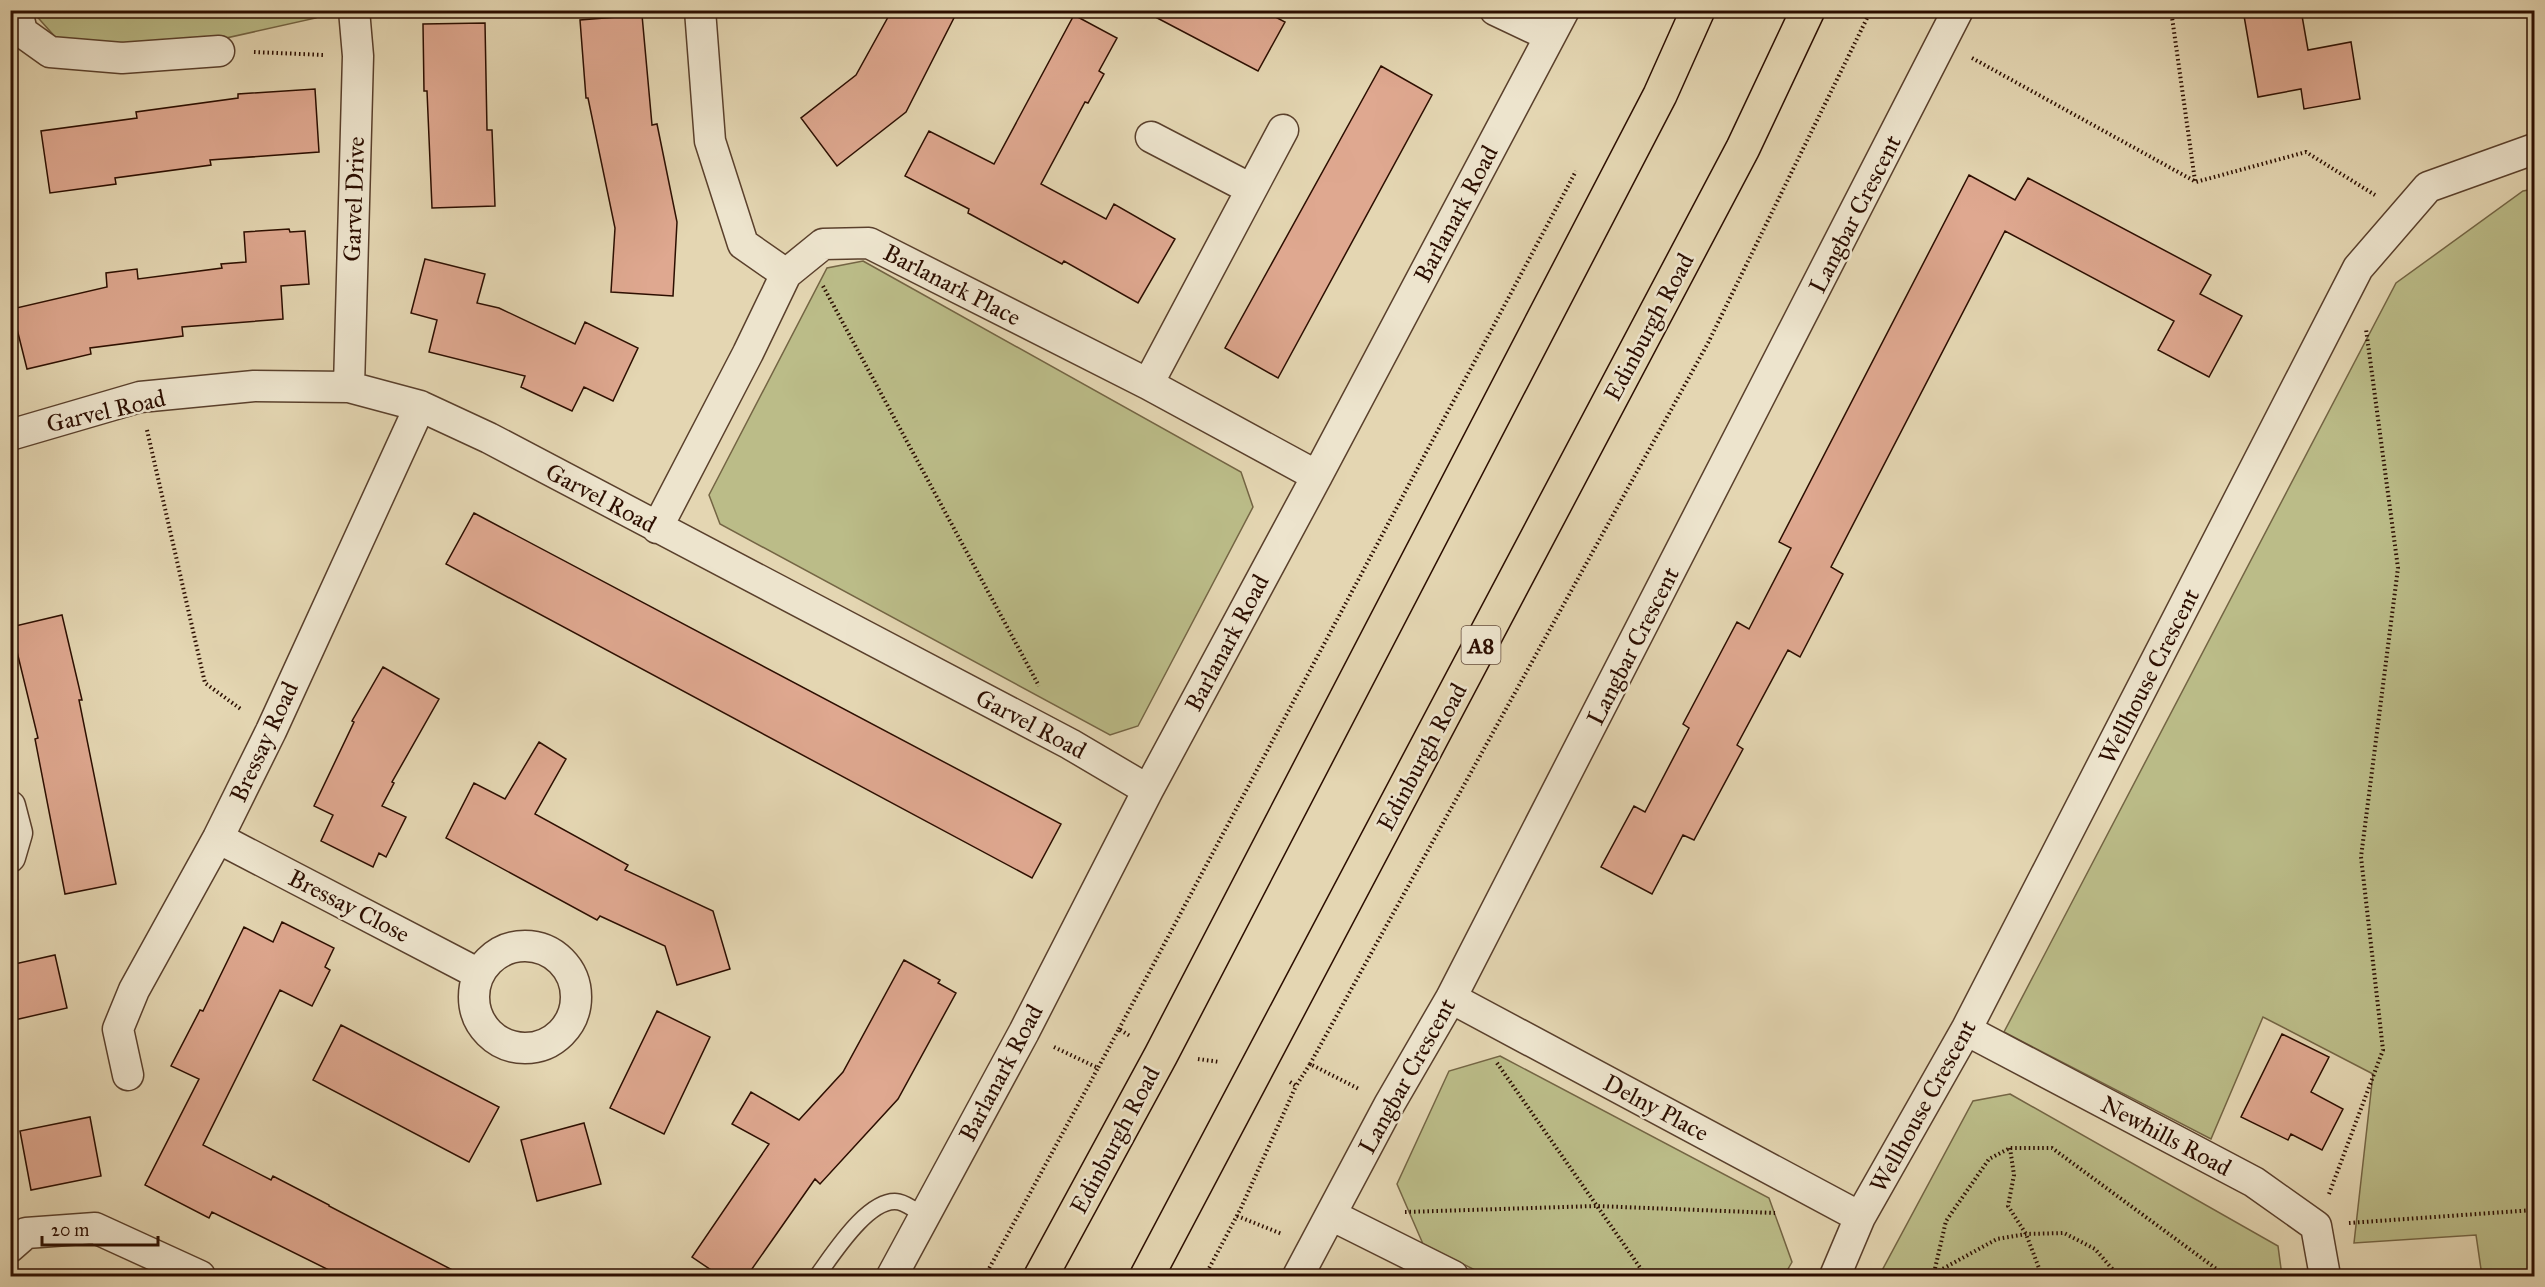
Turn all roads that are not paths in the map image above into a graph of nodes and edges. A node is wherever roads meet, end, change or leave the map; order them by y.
1 (17, 10) edge
2 (354, 10) edge
3 (700, 10) edge
4 (1495, 10) edge
5 (1698, 10) edge
6 (1808, 10) edge
7 (1958, 10) edge
8 (1557, 23) edge
9 (219, 51) road end
10 (1283, 130) dead end
11 (1151, 137) dead end
12 (2535, 149) edge
13 (1251, 189) junction
14 (796, 265) junction
15 (1148, 384) junction
16 (349, 387) junction
17 (420, 406) junction
18 (10, 435) edge
19 (1317, 476) junction
20 (657, 528) junction
21 (1148, 790) junction
22 (10, 806) edge
23 (218, 838) junction
24 (10, 857) edge
25 (479, 974) dead end
26 (1451, 998) junction
27 (1966, 1030) junction
28 (128, 1075) dead end
29 (1331, 1215) junction
30 (924, 1216) junction
31 (1860, 1217) junction
32 (10, 1247) edge
33 (190, 1274) edge
34 (817, 1276) edge
35 (892, 1276) edge
36 (1041, 1276) edge
37 (1147, 1276) edge
38 (1298, 1276) edge
39 (1453, 1276) edge
40 (1835, 1276) edge
41 (2325, 1276) edge

1 - 9 street
2 - 16 street, Garvel Drive
3 - 14 street
4 - 8 street
5 - 36 main road, Edinburgh Road
6 - 37 main road, Edinburgh Road / A8
7 - 26 street, Langbar Crescent
8 - 19 street, Barlanark Road
10 - 13 street
11 - 13 street
12 - 27 street, Wellhouse Crescent
13 - 15 street
14 - 15 street, Barlanark Place
14 - 20 street
15 - 19 street, Barlanark Place
16 - 17 street, Garvel Road
16 - 18 street, Garvel Road
17 - 20 street, Garvel Road
17 - 23 street, Bressay Road
19 - 21 street, Barlanark Road
20 - 21 street, Garvel Road
21 - 30 street, Barlanark Road
22 - 24 street
23 - 25 street, Bressay Close
23 - 28 street, Bressay Road
26 - 29 street, Langbar Crescent
26 - 31 street, Delny Place
27 - 31 street, Wellhouse Crescent
27 - 41 street, Newhills Road
29 - 38 street, Langbar Crescent
29 - 39 street
30 - 34 lane
30 - 35 street, Barlanark Road
31 - 40 street, Wellhouse Crescent
32 - 33 street

